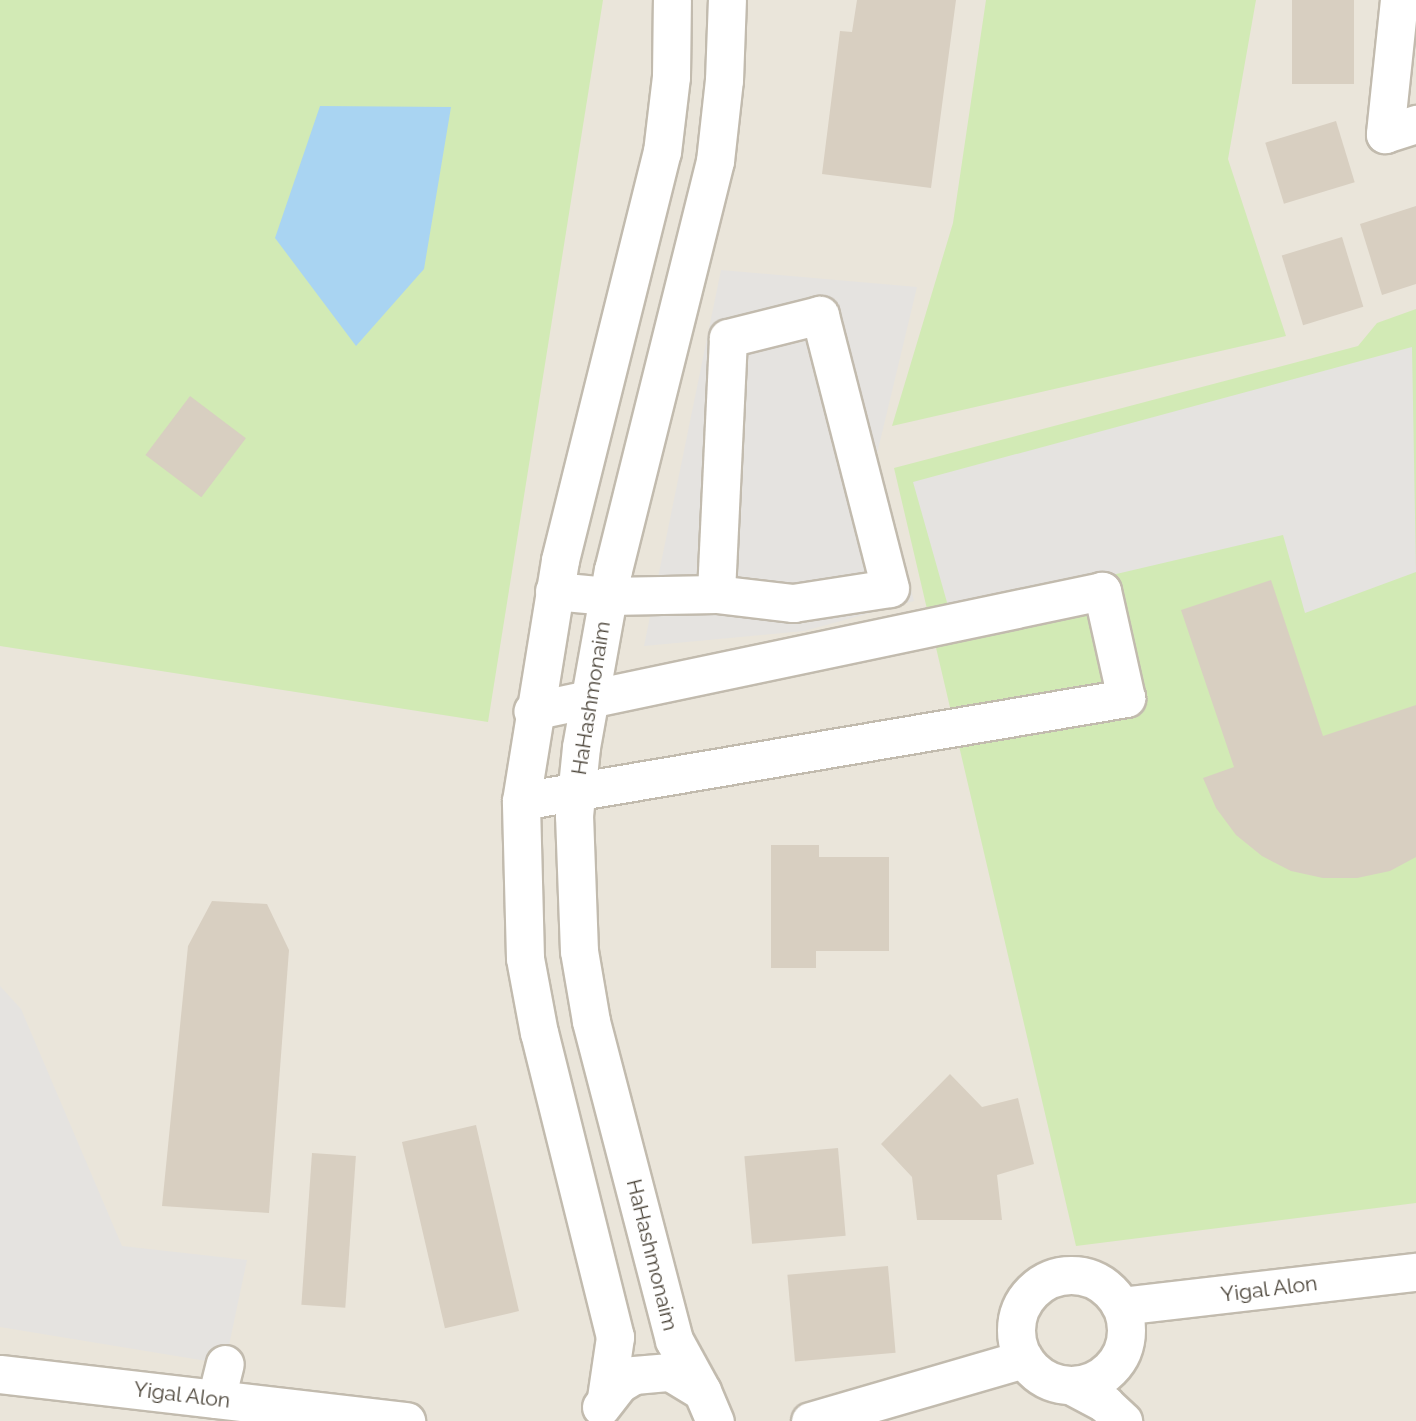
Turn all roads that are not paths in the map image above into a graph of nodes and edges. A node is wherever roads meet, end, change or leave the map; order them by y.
1 (673, 0) edge
2 (727, 0) edge
3 (1399, 0) edge
4 (1416, 124) edge
5 (554, 591) junction
6 (716, 594) junction
7 (608, 596) junction
8 (589, 702) junction
9 (532, 711) junction
10 (577, 791) junction
11 (521, 801) junction
12 (1416, 1272) edge
13 (1121, 1306) junction
14 (1024, 1359) junction
15 (225, 1364) dead end
16 (0, 1374) edge
17 (1070, 1385) junction
18 (216, 1399) junction
19 (708, 1406) edge
20 (595, 1414) edge
21 (406, 1421) edge
22 (810, 1421) edge
23 (1123, 1421) edge

1 - 5 street
2 - 7 street, HaHashmonaim
3 - 4 street
5 - 7 street
5 - 9 street
6 - 6 street
6 - 7 street
7 - 8 street, HaHashmonaim
8 - 9 street
8 - 10 street, HaHashmonaim
8 - 10 street
9 - 11 street
10 - 11 street
10 - 19 street, HaHashmonaim
11 - 20 street
12 - 13 street, Yigal Alon
13 - 14 street
13 - 17 street
14 - 17 street
14 - 22 street
15 - 18 street
16 - 18 street, Yigal Alon
17 - 23 street
18 - 21 street, Yigal Alon
19 - 20 street

